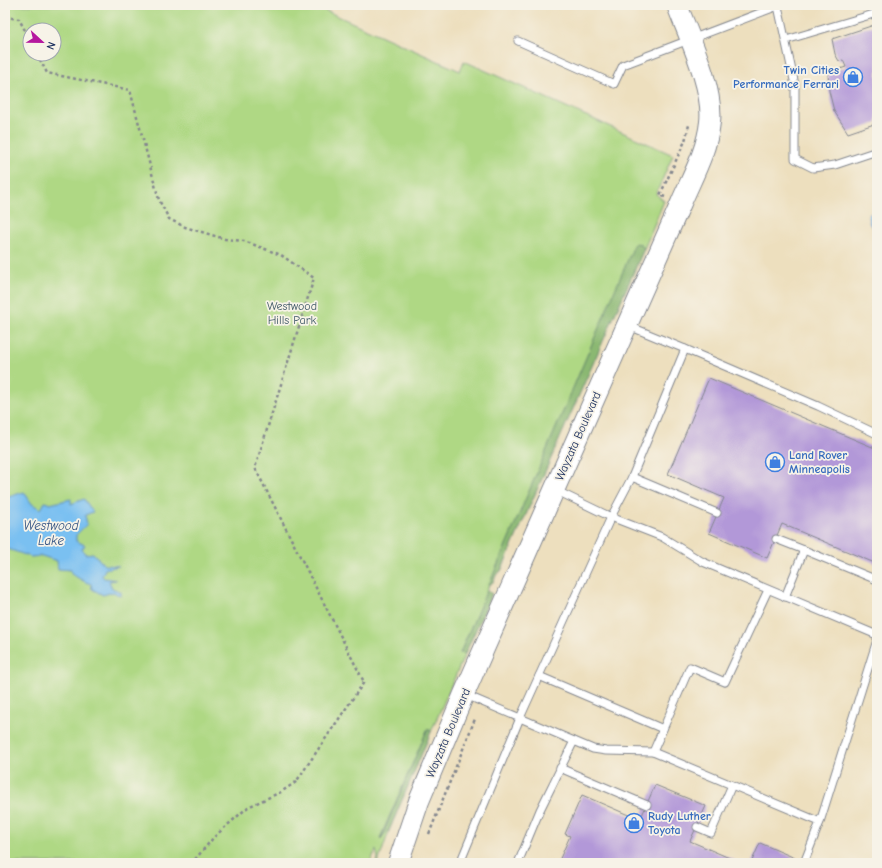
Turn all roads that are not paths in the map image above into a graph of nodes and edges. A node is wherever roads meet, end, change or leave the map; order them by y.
1 (677, 5) edge
2 (778, 5) edge
3 (877, 13) edge
4 (690, 39) junction
5 (786, 40) junction
6 (518, 41) dead end
7 (877, 151) edge
8 (627, 325) junction
9 (686, 349) junction
10 (877, 434) edge
11 (632, 477) junction
12 (554, 490) junction
13 (718, 513) dead end
14 (611, 517) junction
15 (776, 539) dead end
16 (804, 550) junction
17 (877, 580) edge
18 (768, 590) junction
19 (784, 596) junction
20 (877, 635) edge
21 (877, 640) edge
22 (539, 676) junction
23 (464, 694) junction
24 (520, 718) junction
25 (663, 729) junction
26 (574, 741) junction
27 (653, 752) junction
28 (560, 768) junction
29 (732, 785) junction
30 (647, 805) dead end
31 (820, 822) junction
32 (697, 827) dead end
33 (398, 863) edge
34 (460, 863) edge
35 (518, 863) edge
36 (804, 863) edge

1 - 4 street, Wayzata Boulevard
2 - 4 lane
2 - 5 lane
3 - 5 lane
4 - 6 lane
4 - 8 street, Wayzata Boulevard
5 - 7 lane
8 - 9 lane
8 - 12 street, Wayzata Boulevard
9 - 10 lane
9 - 11 lane
11 - 13 lane
11 - 14 lane
12 - 14 lane
12 - 23 street, Wayzata Boulevard
14 - 18 lane
14 - 22 lane
15 - 16 lane
16 - 17 lane
16 - 19 lane
18 - 19 lane
18 - 25 lane
19 - 20 lane
21 - 31 lane
22 - 24 lane
22 - 25 lane
23 - 24 lane
23 - 33 street, Wayzata Boulevard
24 - 26 lane
24 - 34 lane
25 - 27 lane
26 - 27 lane
26 - 28 lane
27 - 29 lane
28 - 30 lane
28 - 35 lane
29 - 31 lane
29 - 32 lane
31 - 36 lane

